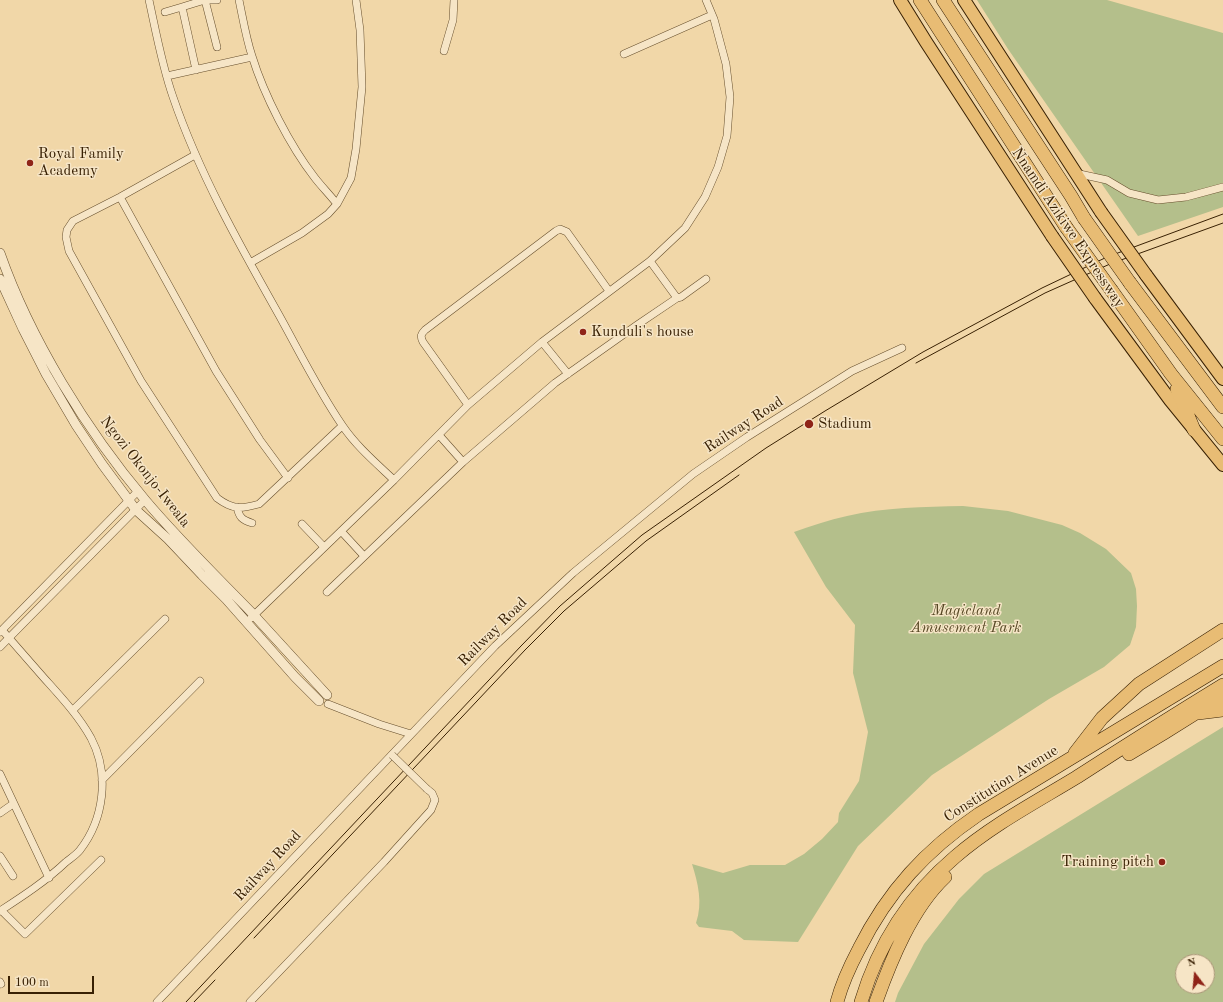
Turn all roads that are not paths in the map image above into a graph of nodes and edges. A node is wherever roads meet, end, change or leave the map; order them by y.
1 (149, 0) edge
2 (205, 0) edge
3 (217, 0) edge
4 (239, 0) edge
5 (356, 0) edge
6 (454, 0) edge
7 (706, 0) edge
8 (900, 0) edge
9 (943, 0) edge
10 (964, 0) edge
11 (920, 1) edge
12 (182, 7) junction
13 (164, 12) dead end
14 (712, 14) junction
15 (217, 48) dead end
16 (444, 51) dead end
17 (624, 54) dead end
18 (252, 57) junction
19 (196, 70) junction
20 (167, 76) junction
21 (195, 155) junction
22 (1075, 173) junction
23 (1223, 187) edge
24 (120, 197) junction
25 (337, 204) junction
26 (0, 253) edge
27 (650, 261) junction
28 (250, 263) junction
29 (0, 279) edge
30 (706, 279) dead end
31 (609, 291) junction
32 (677, 298) junction
33 (542, 342) junction
34 (902, 348) dead end
35 (1195, 371) junction
36 (568, 374) junction
37 (1171, 374) junction
38 (1223, 379) edge
39 (1223, 395) edge
40 (468, 405) junction
41 (1223, 407) edge
42 (342, 426) junction
43 (1194, 430) junction
44 (439, 435) junction
45 (1223, 439) edge
46 (463, 462) junction
47 (1223, 465) edge
48 (288, 478) junction
49 (394, 480) junction
50 (138, 491) junction
51 (129, 500) junction
52 (146, 500) junction
53 (237, 507) junction
54 (136, 510) junction
55 (252, 523) dead end
56 (302, 524) dead end
57 (341, 531) junction
58 (324, 547) junction
59 (364, 556) junction
60 (327, 592) dead end
61 (253, 615) junction
62 (165, 619) dead end
63 (246, 622) junction
64 (1223, 630) edge
65 (1, 631) edge
66 (9, 639) junction
67 (0, 647) edge
68 (1223, 666) edge
69 (200, 681) dead end
70 (1223, 685) edge
71 (1223, 696) edge
72 (328, 700) junction
73 (319, 701) joint
74 (73, 710) junction
75 (1223, 710) edge
76 (1190, 713) junction
77 (1165, 726) junction
78 (411, 734) junction
79 (392, 755) junction
80 (1072, 758) junction
81 (0, 774) edge
82 (102, 780) junction
83 (13, 804) junction
84 (0, 813) edge
85 (0, 856) edge
86 (101, 860) dead end
87 (13, 876) dead end
88 (49, 878) junction
89 (919, 909) junction
90 (1, 911) edge
91 (878, 956) junction
92 (157, 1002) edge
93 (250, 1002) edge
94 (837, 1002) edge
95 (861, 1002) edge
96 (876, 1002) edge

1 - 20 street
2 - 3 street
2 - 12 street
2 - 15 street
4 - 18 street
5 - 25 street
6 - 16 street
7 - 14 street
8 - 43 highway, Nnamdi Azikiwe Expressway, bridge
9 - 35 highway, Nnamdi Azikiwe Expressway, bridge
10 - 22 highway
11 - 37 highway, Nnamdi Azikiwe Expressway, bridge
12 - 13 street
12 - 19 street
14 - 17 street
14 - 27 street
18 - 19 street
18 - 25 street
19 - 20 street
20 - 21 street
21 - 24 street
21 - 28 street
22 - 23 street
22 - 38 highway, bridge
24 - 48 street
24 - 53 street
25 - 28 street
26 - 50 street, Ngozi Okonjo-Iweala
27 - 31 street
27 - 32 street
28 - 42 street
29 - 51 street, Ngozi Okonjo-Iweala
30 - 32 street
31 - 33 street
31 - 40 street
32 - 36 street
33 - 36 street
33 - 40 street
34 - 78 street, Railway Road
35 - 39 highway
35 - 41 highway, Nnamdi Azikiwe Expressway
36 - 46 street
37 - 43 highway
37 - 45 highway, Nnamdi Azikiwe Expressway
40 - 44 street
42 - 48 street
42 - 49 street
43 - 47 highway, Nnamdi Azikiwe Expressway
44 - 46 street
44 - 49 street
46 - 59 street
48 - 53 street
49 - 57 street
50 - 51 street
50 - 52 street, Ngozi Okonjo-Iweala
51 - 54 street, Ngozi Okonjo-Iweala
51 - 65 street
52 - 54 street
52 - 61 street, Ngozi Okonjo-Iweala
53 - 55 street
54 - 63 street, Ngozi Okonjo-Iweala
54 - 66 street
56 - 58 street
57 - 58 street
57 - 59 street
58 - 61 street
59 - 60 street
61 - 63 street
61 - 72 street, Ngozi Okonjo-Iweala
62 - 74 street
63 - 73 street, Ngozi Okonjo-Iweala
64 - 80 highway
65 - 66 street
66 - 67 street
66 - 74 street
68 - 80 highway, Constitution Avenue
69 - 82 street
70 - 76 highway
71 - 76 highway
72 - 73 street
72 - 78 street
74 - 82 street
75 - 76 highway
76 - 77 highway
77 - 89 highway
77 - 91 highway
78 - 79 street, Railway Road
79 - 92 street, Railway Road
79 - 93 street, bridge
80 - 94 highway, Constitution Avenue
81 - 83 street
82 - 88 street
83 - 84 street
83 - 88 street
85 - 87 street
86 - 90 street
88 - 90 street
89 - 91 highway
89 - 96 highway
91 - 95 highway

